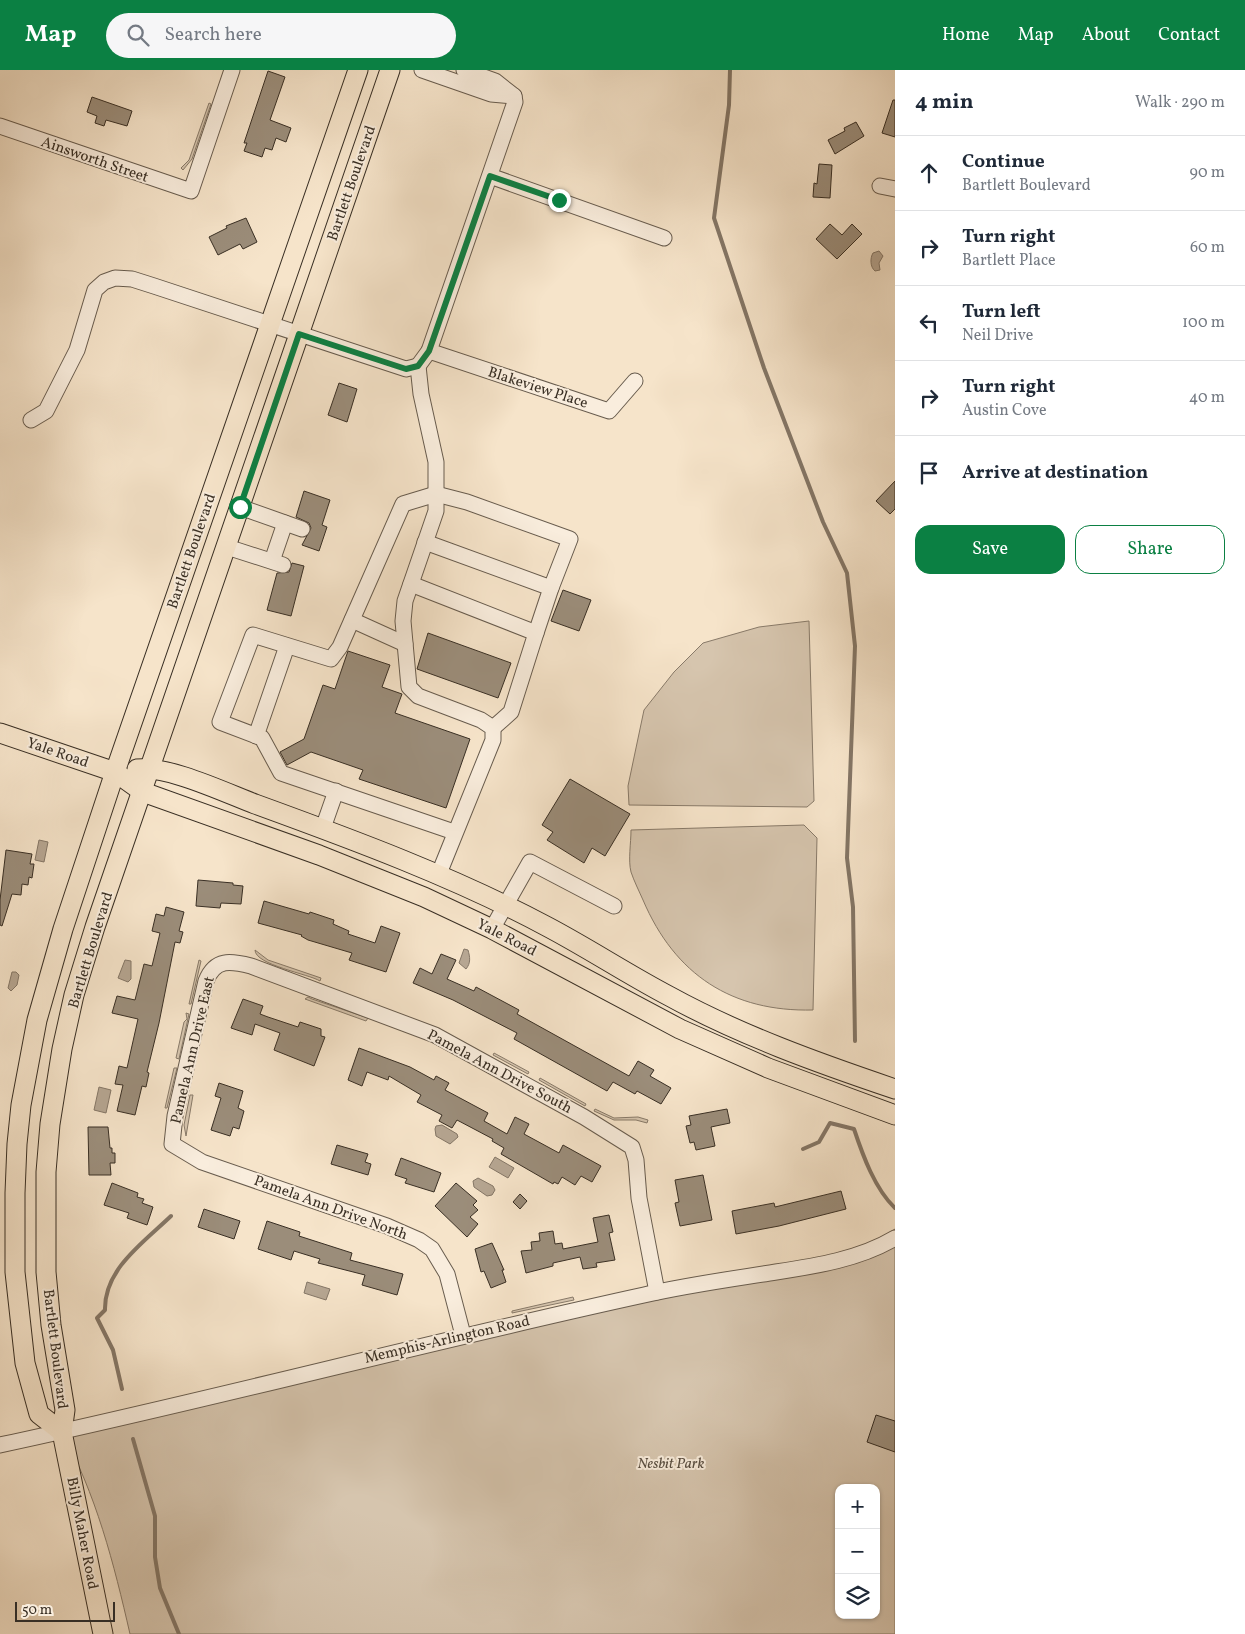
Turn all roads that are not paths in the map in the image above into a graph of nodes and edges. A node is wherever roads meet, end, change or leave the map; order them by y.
1 (232, 70) edge
2 (358, 70) edge
3 (390, 70) edge
4 (422, 70) edge
5 (464, 70) edge
6 (514, 96) junction
7 (0, 126) edge
8 (490, 176) junction
9 (880, 186) dead end
10 (895, 189) edge
11 (664, 238) dead end
12 (270, 325) junction
13 (299, 334) junction
14 (429, 351) junction
15 (418, 366) junction
16 (635, 381) dead end
17 (31, 420) dead end
18 (436, 494) junction
19 (240, 507) junction
20 (203, 518) junction
21 (285, 523) junction
22 (233, 528) junction
23 (302, 530) dead end
24 (425, 542) junction
25 (227, 547) junction
26 (411, 584) junction
27 (551, 588) junction
28 (352, 620) junction
29 (536, 633) junction
30 (405, 644) junction
31 (287, 646) junction
32 (493, 728) junction
33 (0, 733) edge
34 (256, 736) junction
35 (150, 767) junction
36 (115, 772) junction
37 (336, 791) junction
38 (143, 792) junction
39 (323, 828) junction
40 (454, 832) junction
41 (438, 876) junction
42 (504, 906) junction
43 (614, 906) dead end
44 (492, 929) junction
45 (223, 962) joint
46 (895, 1089) edge
47 (21, 1105) junction
48 (52, 1109) junction
49 (895, 1115) edge
50 (172, 1144) joint
51 (895, 1238) edge
52 (657, 1292) junction
53 (463, 1335) junction
54 (62, 1432) junction
55 (0, 1446) edge
56 (103, 1634) edge

1 - 7 street, Ainsworth Street
2 - 12 main road, Bartlett Boulevard
3 - 13 main road, Bartlett Boulevard
4 - 6 street
5 - 6 street
6 - 8 street
8 - 11 street
8 - 14 street
9 - 10 street
12 - 13 street
12 - 17 street
12 - 20 main road, Bartlett Boulevard
13 - 15 street
13 - 19 main road, Bartlett Boulevard
14 - 15 street
14 - 16 street, Blakeview Place
15 - 18 street
18 - 24 street
18 - 27 street
18 - 28 street
19 - 21 street
19 - 22 main road, Bartlett Boulevard
20 - 22 main road
20 - 36 main road, Bartlett Boulevard
21 - 23 street
21 - 25 street
22 - 25 main road, Bartlett Boulevard
24 - 26 street
24 - 27 street
25 - 35 main road, Bartlett Boulevard
26 - 29 street
26 - 30 street
27 - 29 street
28 - 30 street
28 - 31 street
29 - 32 street
30 - 32 street
31 - 34 street
31 - 34 street
32 - 40 street
33 - 36 main road, Yale Road
34 - 37 street
35 - 36 main road, Yale Road
35 - 38 main road, Bartlett Boulevard
35 - 39 main road, Yale Road
36 - 38 main road, Yale Road
36 - 47 main road, Bartlett Boulevard
37 - 39 street
37 - 40 street
38 - 44 main road, Yale Road
38 - 48 main road, Bartlett Boulevard
39 - 41 main road, Yale Road
40 - 41 street
41 - 42 main road, Yale Road
42 - 43 street
42 - 44 street
42 - 46 main road, Yale Road
44 - 49 main road, Yale Road
45 - 50 street, Pamela Ann Drive East
45 - 52 street, Pamela Ann Drive South
47 - 48 main road
47 - 54 main road, Bartlett Boulevard
48 - 54 main road, Bartlett Boulevard
50 - 53 street, Pamela Ann Drive North
51 - 52 street, Memphis-Arlington Road
52 - 53 street, Memphis-Arlington Road
53 - 54 street, Memphis-Arlington Road
54 - 55 street, Memphis-Arlington Road
54 - 56 main road, Billy Maher Road

